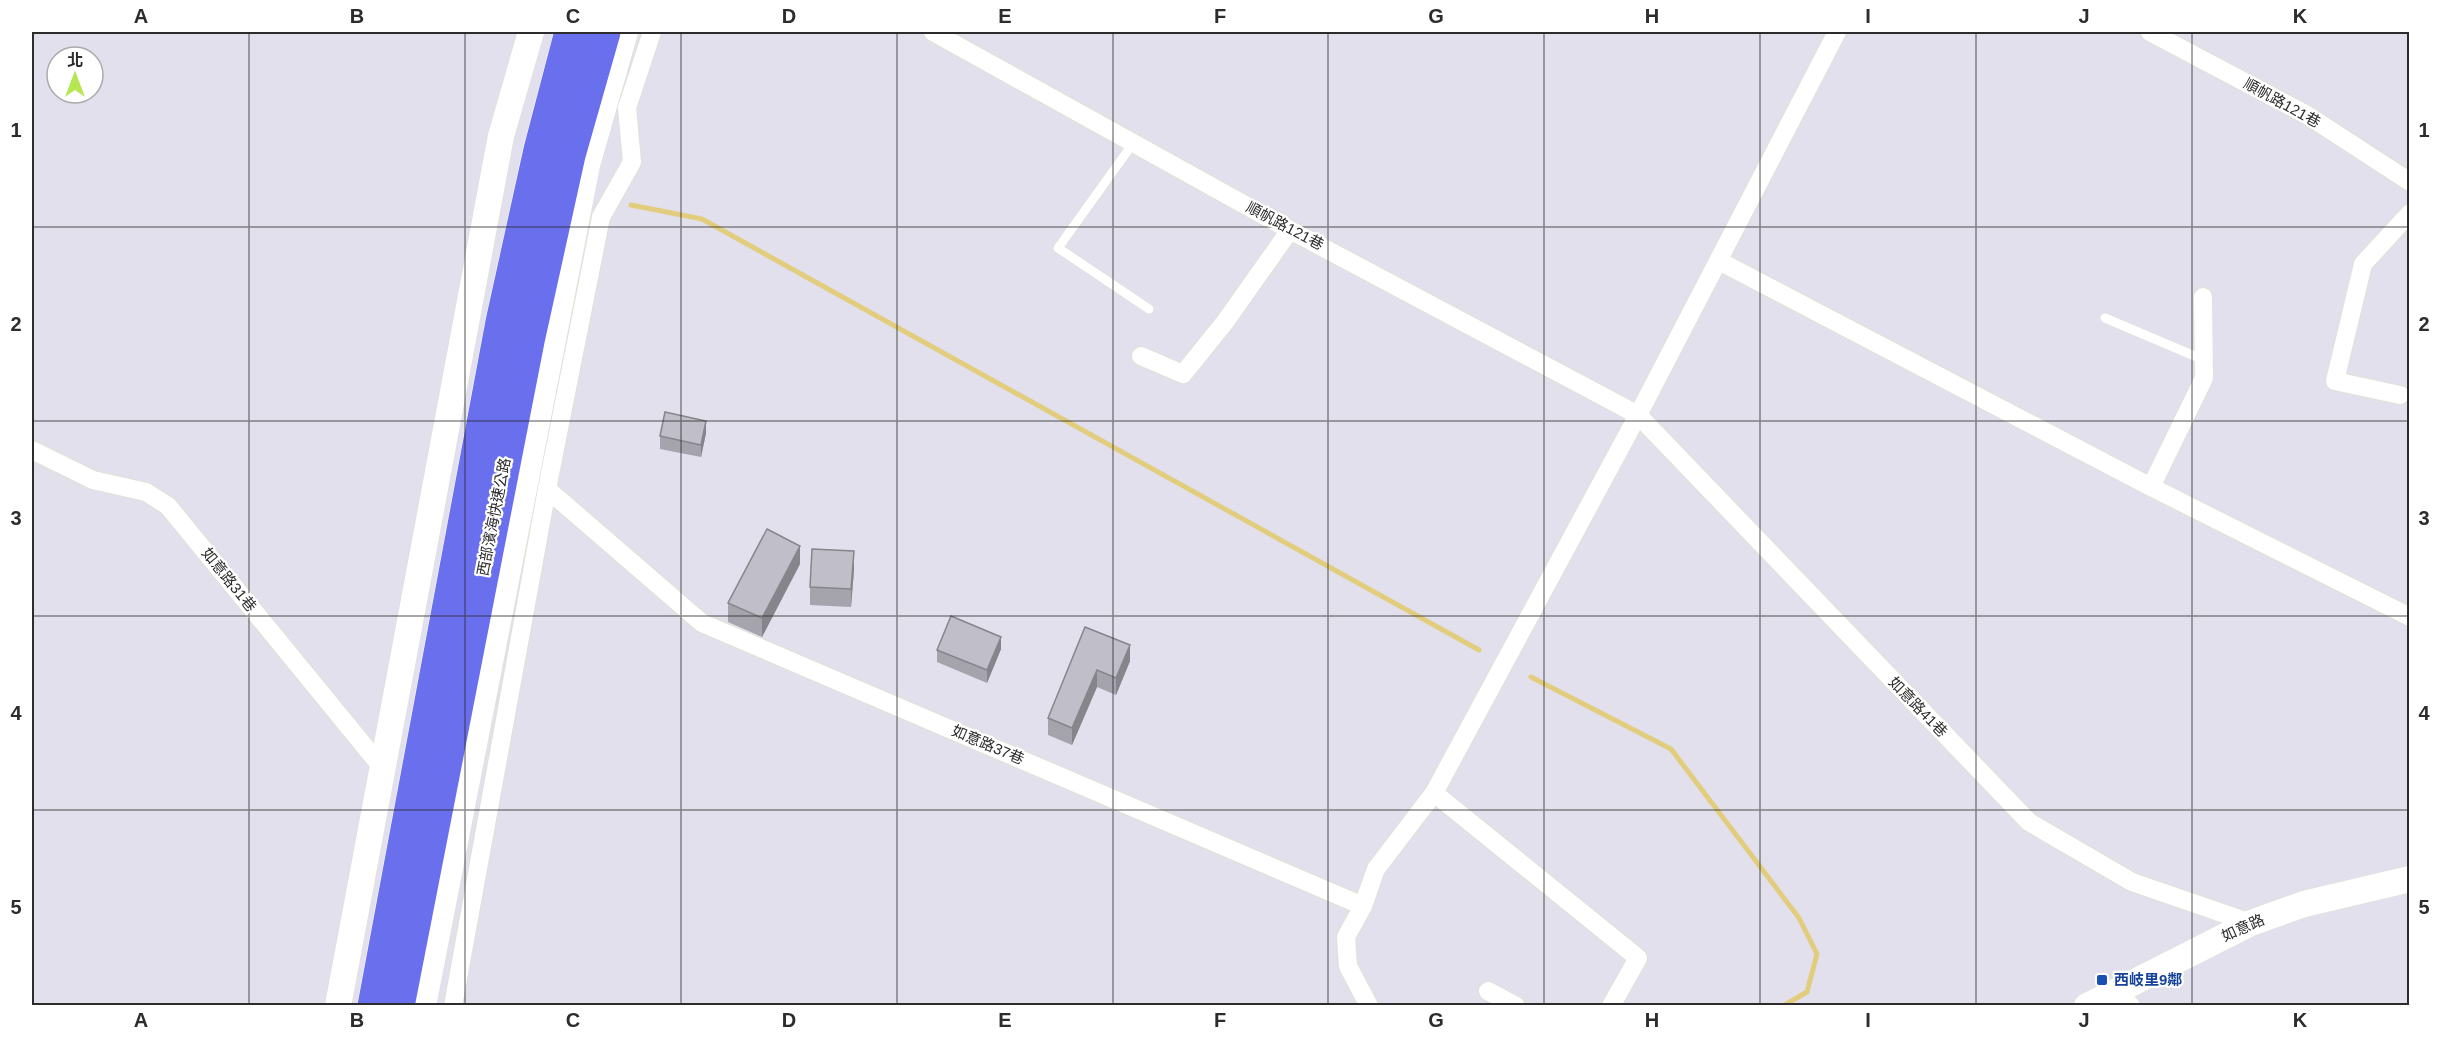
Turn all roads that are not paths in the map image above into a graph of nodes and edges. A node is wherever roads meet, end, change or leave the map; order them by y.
1 (531, 32) edge
2 (571, 32) edge
3 (604, 32) edge
4 (625, 32) edge
5 (652, 32) edge
6 (933, 32) edge
7 (1837, 32) edge
8 (2150, 32) edge
9 (1134, 142) junction
10 (2409, 182) edge
11 (2409, 213) edge
12 (1290, 230) junction
13 (1719, 261) junction
14 (2202, 297) dead end
15 (1149, 309) dead end
16 (2104, 318) dead end
17 (1141, 356) dead end
18 (2204, 360) junction
19 (2400, 395) dead end
20 (1638, 415) junction
21 (32, 450) edge
22 (2151, 487) junction
23 (547, 489) junction
24 (2409, 617) edge
25 (384, 770) junction
26 (1434, 794) junction
27 (2409, 879) edge
28 (1363, 906) junction
29 (2251, 923) junction
30 (1488, 991) dead end
31 (2123, 997) edge
32 (338, 1005) edge
33 (374, 1005) edge
34 (398, 1005) edge
35 (423, 1005) edge
36 (453, 1005) edge
37 (1369, 1005) edge
38 (1516, 1005) edge
39 (1611, 1005) edge
40 (2087, 1005) edge

1 - 25 street
2 - 33 highway, 西部濱海快速公路
3 - 34 highway, 西部濱海快速公路
4 - 35 street
5 - 23 street
6 - 9 street, 順帆路121巷
7 - 13 street
8 - 10 street, 順帆路121巷
9 - 12 street, 順帆路121巷
9 - 15 lane
11 - 19 street
12 - 17 street
12 - 20 street, 順帆路121巷
13 - 20 street
13 - 22 street
14 - 18 street
16 - 18 lane
18 - 22 street
20 - 26 street
20 - 29 street, 如意路41巷
21 - 25 street, 如意路31巷
22 - 24 street
23 - 28 street, 如意路37巷
23 - 36 street
25 - 32 street
26 - 28 street
26 - 39 street
27 - 29 street, 如意路
28 - 37 street
29 - 31 street, 如意路
30 - 38 street
31 - 40 street, 如意路

